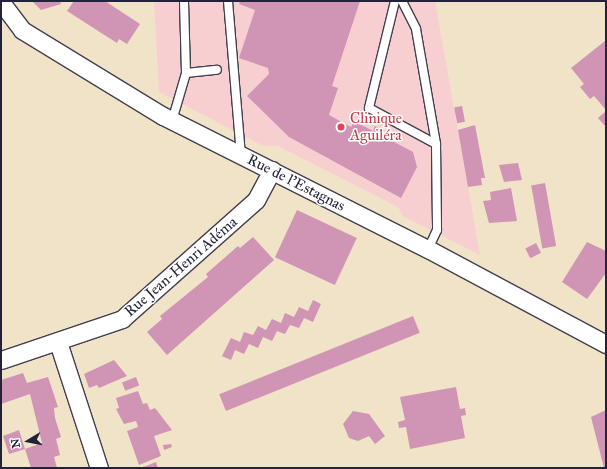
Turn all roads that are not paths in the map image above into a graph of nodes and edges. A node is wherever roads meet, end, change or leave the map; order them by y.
1 (184, 1) edge
2 (228, 1) edge
3 (395, 1) edge
4 (402, 1) edge
5 (1, 2) edge
6 (217, 70) dead end
7 (186, 73) junction
8 (172, 121) junction
9 (436, 144) junction
10 (241, 155) junction
11 (272, 170) junction
12 (428, 249) junction
13 (58, 342) junction
14 (606, 344) edge
15 (1, 360) edge
16 (99, 468) edge

1 - 7 lane
2 - 10 lane
3 - 9 lane
4 - 9 lane
5 - 8 street, Rue de l'Estagnas
6 - 7 lane
7 - 8 lane
8 - 10 street, Rue de l'Estagnas
9 - 12 lane
10 - 11 street, Rue de l'Estagnas
11 - 12 street, Rue de l'Estagnas
11 - 13 street, Rue Jean-Henri Adéma
12 - 14 street, Rue de l'Estagnas
13 - 15 street, Rue Jean-Henri Adéma
13 - 16 street

